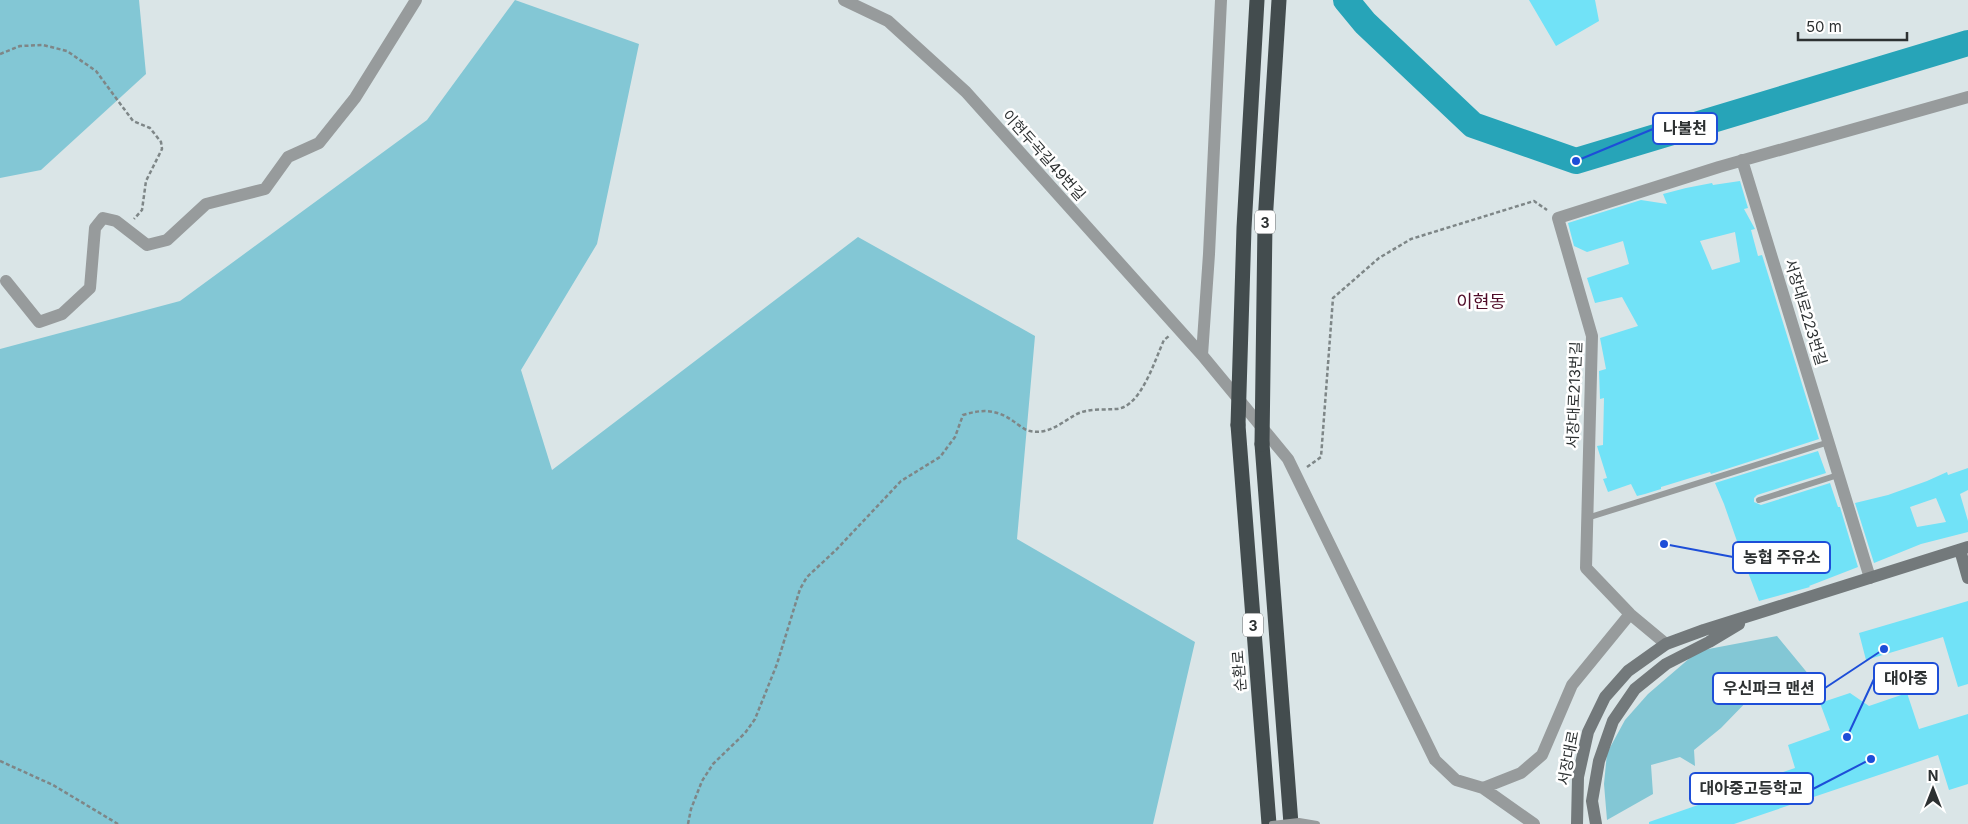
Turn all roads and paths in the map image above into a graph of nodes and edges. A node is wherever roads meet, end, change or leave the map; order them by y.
1 (416, 0) edge
2 (844, 0) edge
3 (1220, 0) edge
4 (1258, 0) edge
5 (1279, 0) edge
6 (0, 54) edge
7 (1968, 97) edge
8 (1742, 160) junction
9 (1558, 218) junction
10 (131, 232) junction
11 (6, 281) dead end
12 (1179, 329) junction
13 (1202, 355) junction
14 (1829, 442) junction
15 (1838, 475) junction
16 (1296, 476) junction
17 (1759, 500) dead end
18 (1587, 518) junction
19 (1964, 548) edge
20 (1870, 578) junction
21 (1968, 578) edge
22 (1630, 614) junction
23 (1756, 614) junction
24 (1666, 644) junction
25 (0, 762) edge
26 (1483, 788) junction
27 (118, 824) edge
28 (688, 824) edge
29 (1271, 824) edge
30 (1291, 824) edge
31 (1317, 824) edge
32 (1534, 824) edge
33 (1577, 824) edge
34 (1596, 824) edge

1 - 10 street
2 - 12 street, 이현두곡길49번길
3 - 13 street
4 - 29 highway, 순환로 / 3, bridge
5 - 30 highway, 3, bridge
6 - 10 path
7 - 8 street
8 - 9 street
8 - 14 street, 서장대로223번길
9 - 16 path
9 - 18 street, 서장대로213번길
10 - 11 street
12 - 13 street, 이현두곡길49번길
12 - 28 path
13 - 16 street, 이현두곡길49번길
14 - 15 street, 서장대로223번길
14 - 18 lane
15 - 17 lane
15 - 20 street, 서장대로223번길
16 - 26 street, 이현두곡길49번길
18 - 22 street, 서장대로213번길
19 - 20 street, 서장대로
19 - 21 street
20 - 23 street, 서장대로
22 - 24 street, 서장대로213번길
22 - 26 street
23 - 24 street, 서장대로
23 - 34 street, 서장대로
24 - 33 street, 서장대로
25 - 27 path
26 - 32 street, 이현두곡길49번길
29 - 31 lane, bridge

